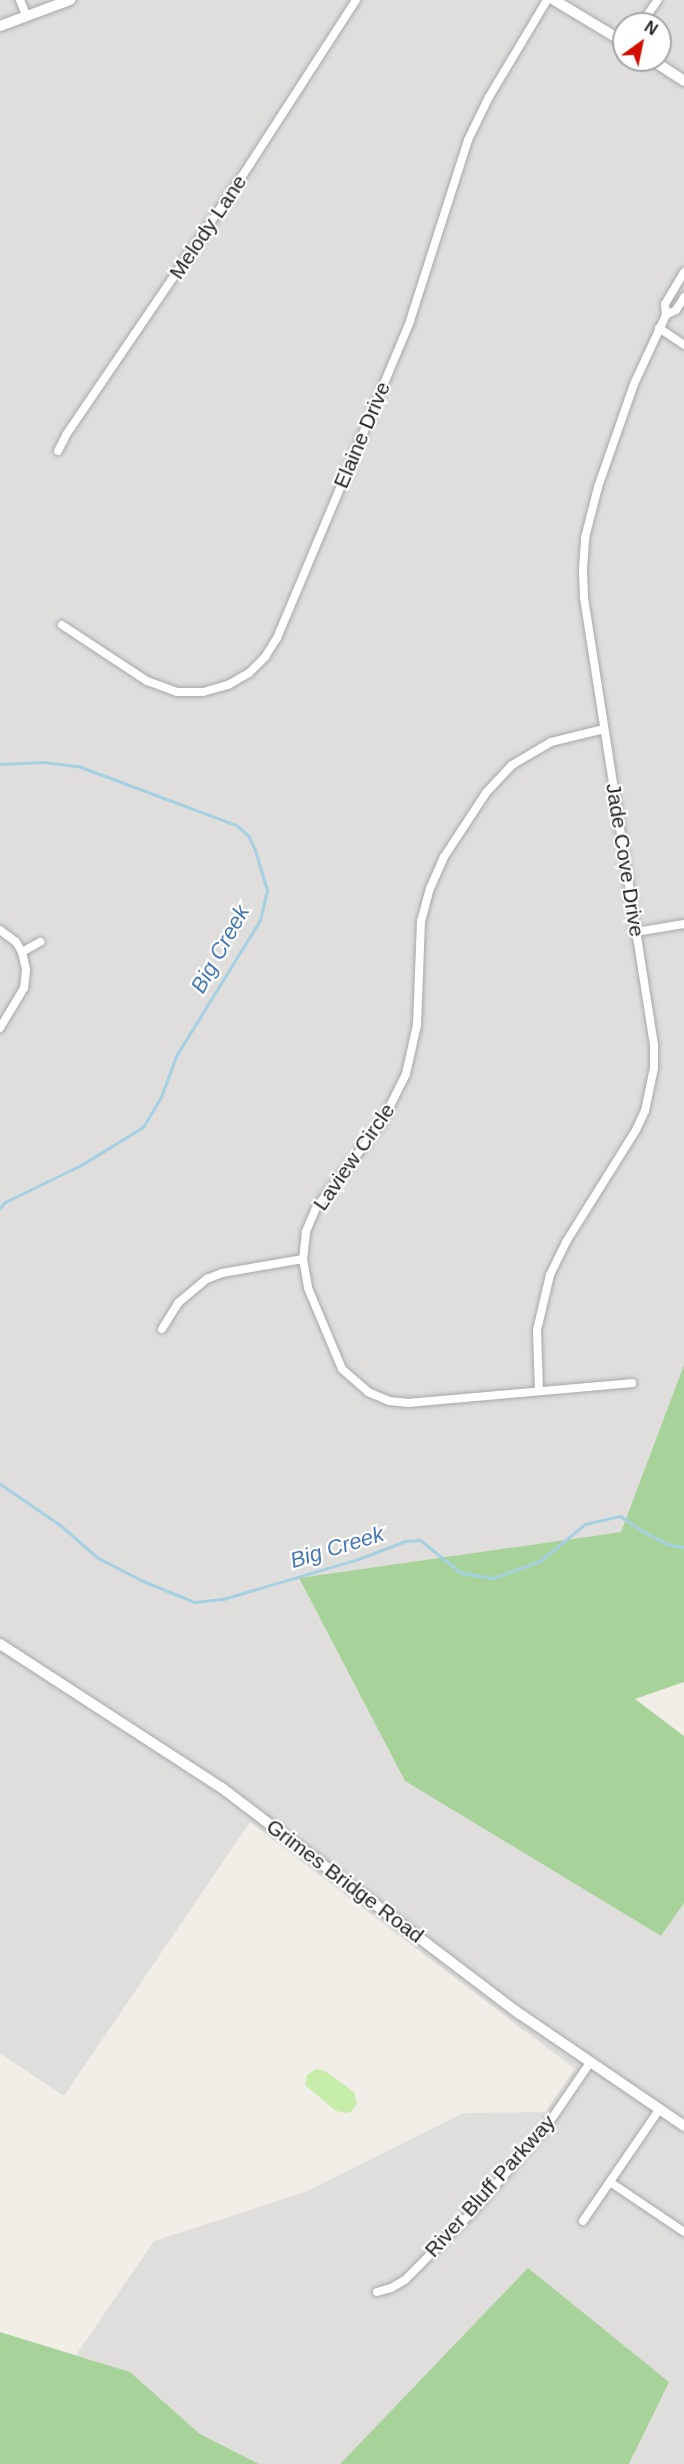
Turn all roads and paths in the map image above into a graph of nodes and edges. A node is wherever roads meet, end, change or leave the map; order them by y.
1 (20, 0) edge
2 (70, 0) edge
3 (356, 0) edge
4 (547, 0) edge
5 (554, 0) edge
6 (26, 15) junction
7 (0, 26) edge
8 (612, 35) edge
9 (670, 72) edge
10 (684, 81) edge
11 (684, 272) edge
12 (684, 297) edge
13 (666, 315) junction
14 (659, 328) junction
15 (684, 345) edge
16 (58, 451) dead end
17 (62, 625) dead end
18 (604, 729) junction
19 (684, 924) edge
20 (0, 930) edge
21 (636, 932) junction
22 (40, 942) dead end
23 (22, 952) junction
24 (0, 1028) edge
25 (303, 1259) junction
26 (162, 1329) dead end
27 (632, 1383) dead end
28 (539, 1392) junction
29 (0, 1644) edge
30 (589, 2064) junction
31 (659, 2110) junction
32 (684, 2126) edge
33 (610, 2182) junction
34 (583, 2221) dead end
35 (684, 2232) edge
36 (377, 2292) dead end

1 - 6 street
2 - 6 street
3 - 16 street, Melody Lane
4 - 17 street, Elaine Drive
5 - 8 street
6 - 7 street
9 - 10 street
11 - 13 street, Jade Cove Drive
12 - 13 street, Jade Cove Drive
13 - 14 street, Jade Cove Drive
14 - 15 street
14 - 18 street, Jade Cove Drive
18 - 21 street, Jade Cove Drive
18 - 25 street, Laview Circle
19 - 21 street
20 - 23 street
21 - 28 street, Jade Cove Drive
22 - 23 street
23 - 24 street
25 - 26 street
25 - 28 street, Laview Circle
27 - 28 street, Laview Circle
29 - 30 street, Grimes Bridge Road
30 - 31 street, Grimes Bridge Road
30 - 36 street, River Bluff Parkway
31 - 32 street, Grimes Bridge Road
31 - 33 street
33 - 34 street
33 - 35 street

